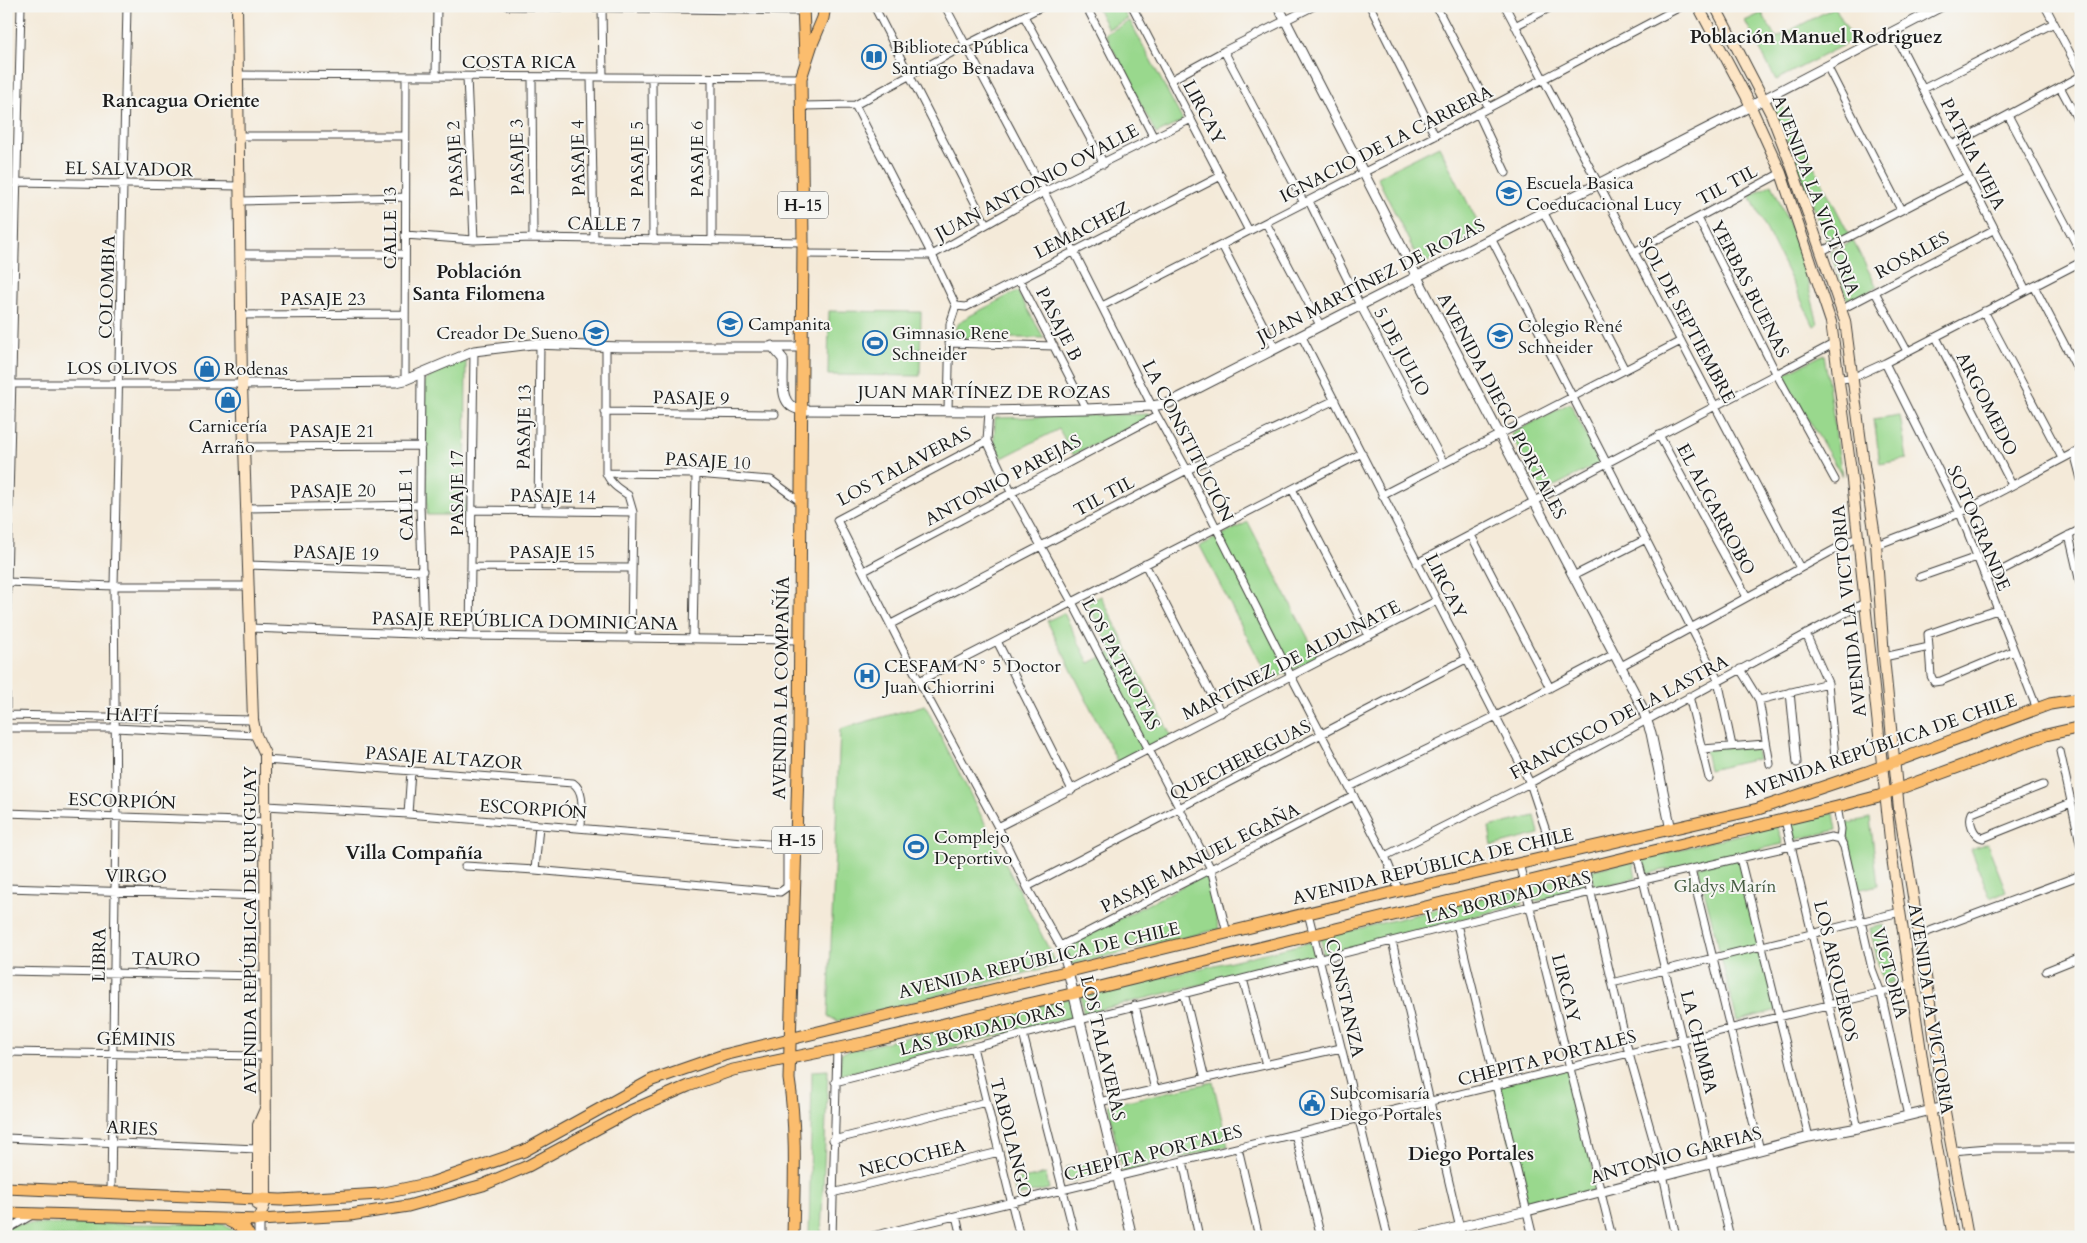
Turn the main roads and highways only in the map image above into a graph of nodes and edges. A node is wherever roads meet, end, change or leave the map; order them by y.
1 (237, 6) edge
2 (825, 6) edge
3 (1698, 6) edge
4 (1715, 6) edge
5 (803, 9) edge
6 (805, 63) junction
7 (2081, 699) edge
8 (2081, 727) edge
9 (1895, 762) junction
10 (1882, 766) junction
11 (1898, 788) junction
12 (1884, 793) junction
13 (789, 1039) junction
14 (789, 1059) junction
15 (266, 1106) junction
16 (6, 1188) edge
17 (262, 1199) junction
18 (6, 1212) edge
19 (223, 1219) junction
20 (259, 1220) junction
21 (250, 1237) edge
22 (793, 1237) edge
23 (1953, 1237) edge
24 (1968, 1237) edge

1 - 15 main road, AVENIDA REPÚBLICA DE URUGUAY
2 - 6 main road, AVENIDA LA COMPAÑÍA / H-15
3 - 10 main road, AVENIDA LA VICTORIA
4 - 9 main road, AVENIDA LA VICTORIA
5 - 6 main road, AVENIDA LA COMPAÑÍA / H-15
6 - 13 main road, AVENIDA LA COMPAÑÍA / H-15
7 - 9 main road, AVENIDA REPÚBLICA DE CHILE
8 - 11 main road, AVENIDA REPÚBLICA DE CHILE
9 - 10 main road, AVENIDA REPÚBLICA DE CHILE
9 - 11 main road, AVENIDA LA VICTORIA
10 - 12 main road, AVENIDA LA VICTORIA
10 - 13 main road, AVENIDA REPÚBLICA DE CHILE
11 - 12 main road, AVENIDA REPÚBLICA DE CHILE
11 - 24 main road, AVENIDA LA VICTORIA
12 - 14 main road, AVENIDA REPÚBLICA DE CHILE
12 - 23 main road, AVENIDA LA VICTORIA
13 - 14 main road, AVENIDA LA COMPAÑÍA / H-15
13 - 17 main road, AVENIDA REPÚBLICA DE CHILE
14 - 20 main road, AVENIDA REPÚBLICA DE CHILE
14 - 22 main road, AVENIDA LA COMPAÑÍA / H-15
15 - 17 main road, AVENIDA REPÚBLICA DE URUGUAY
15 - 17 main road, AVENIDA REPÚBLICA DE URUGUAY
16 - 17 main road, AVENIDA REPÚBLICA DE CHILE
17 - 20 main road, AVENIDA REPÚBLICA DE URUGUAY
18 - 19 main road, AVENIDA REPÚBLICA DE CHILE
19 - 20 main road, AVENIDA REPÚBLICA DE CHILE
19 - 21 main road

